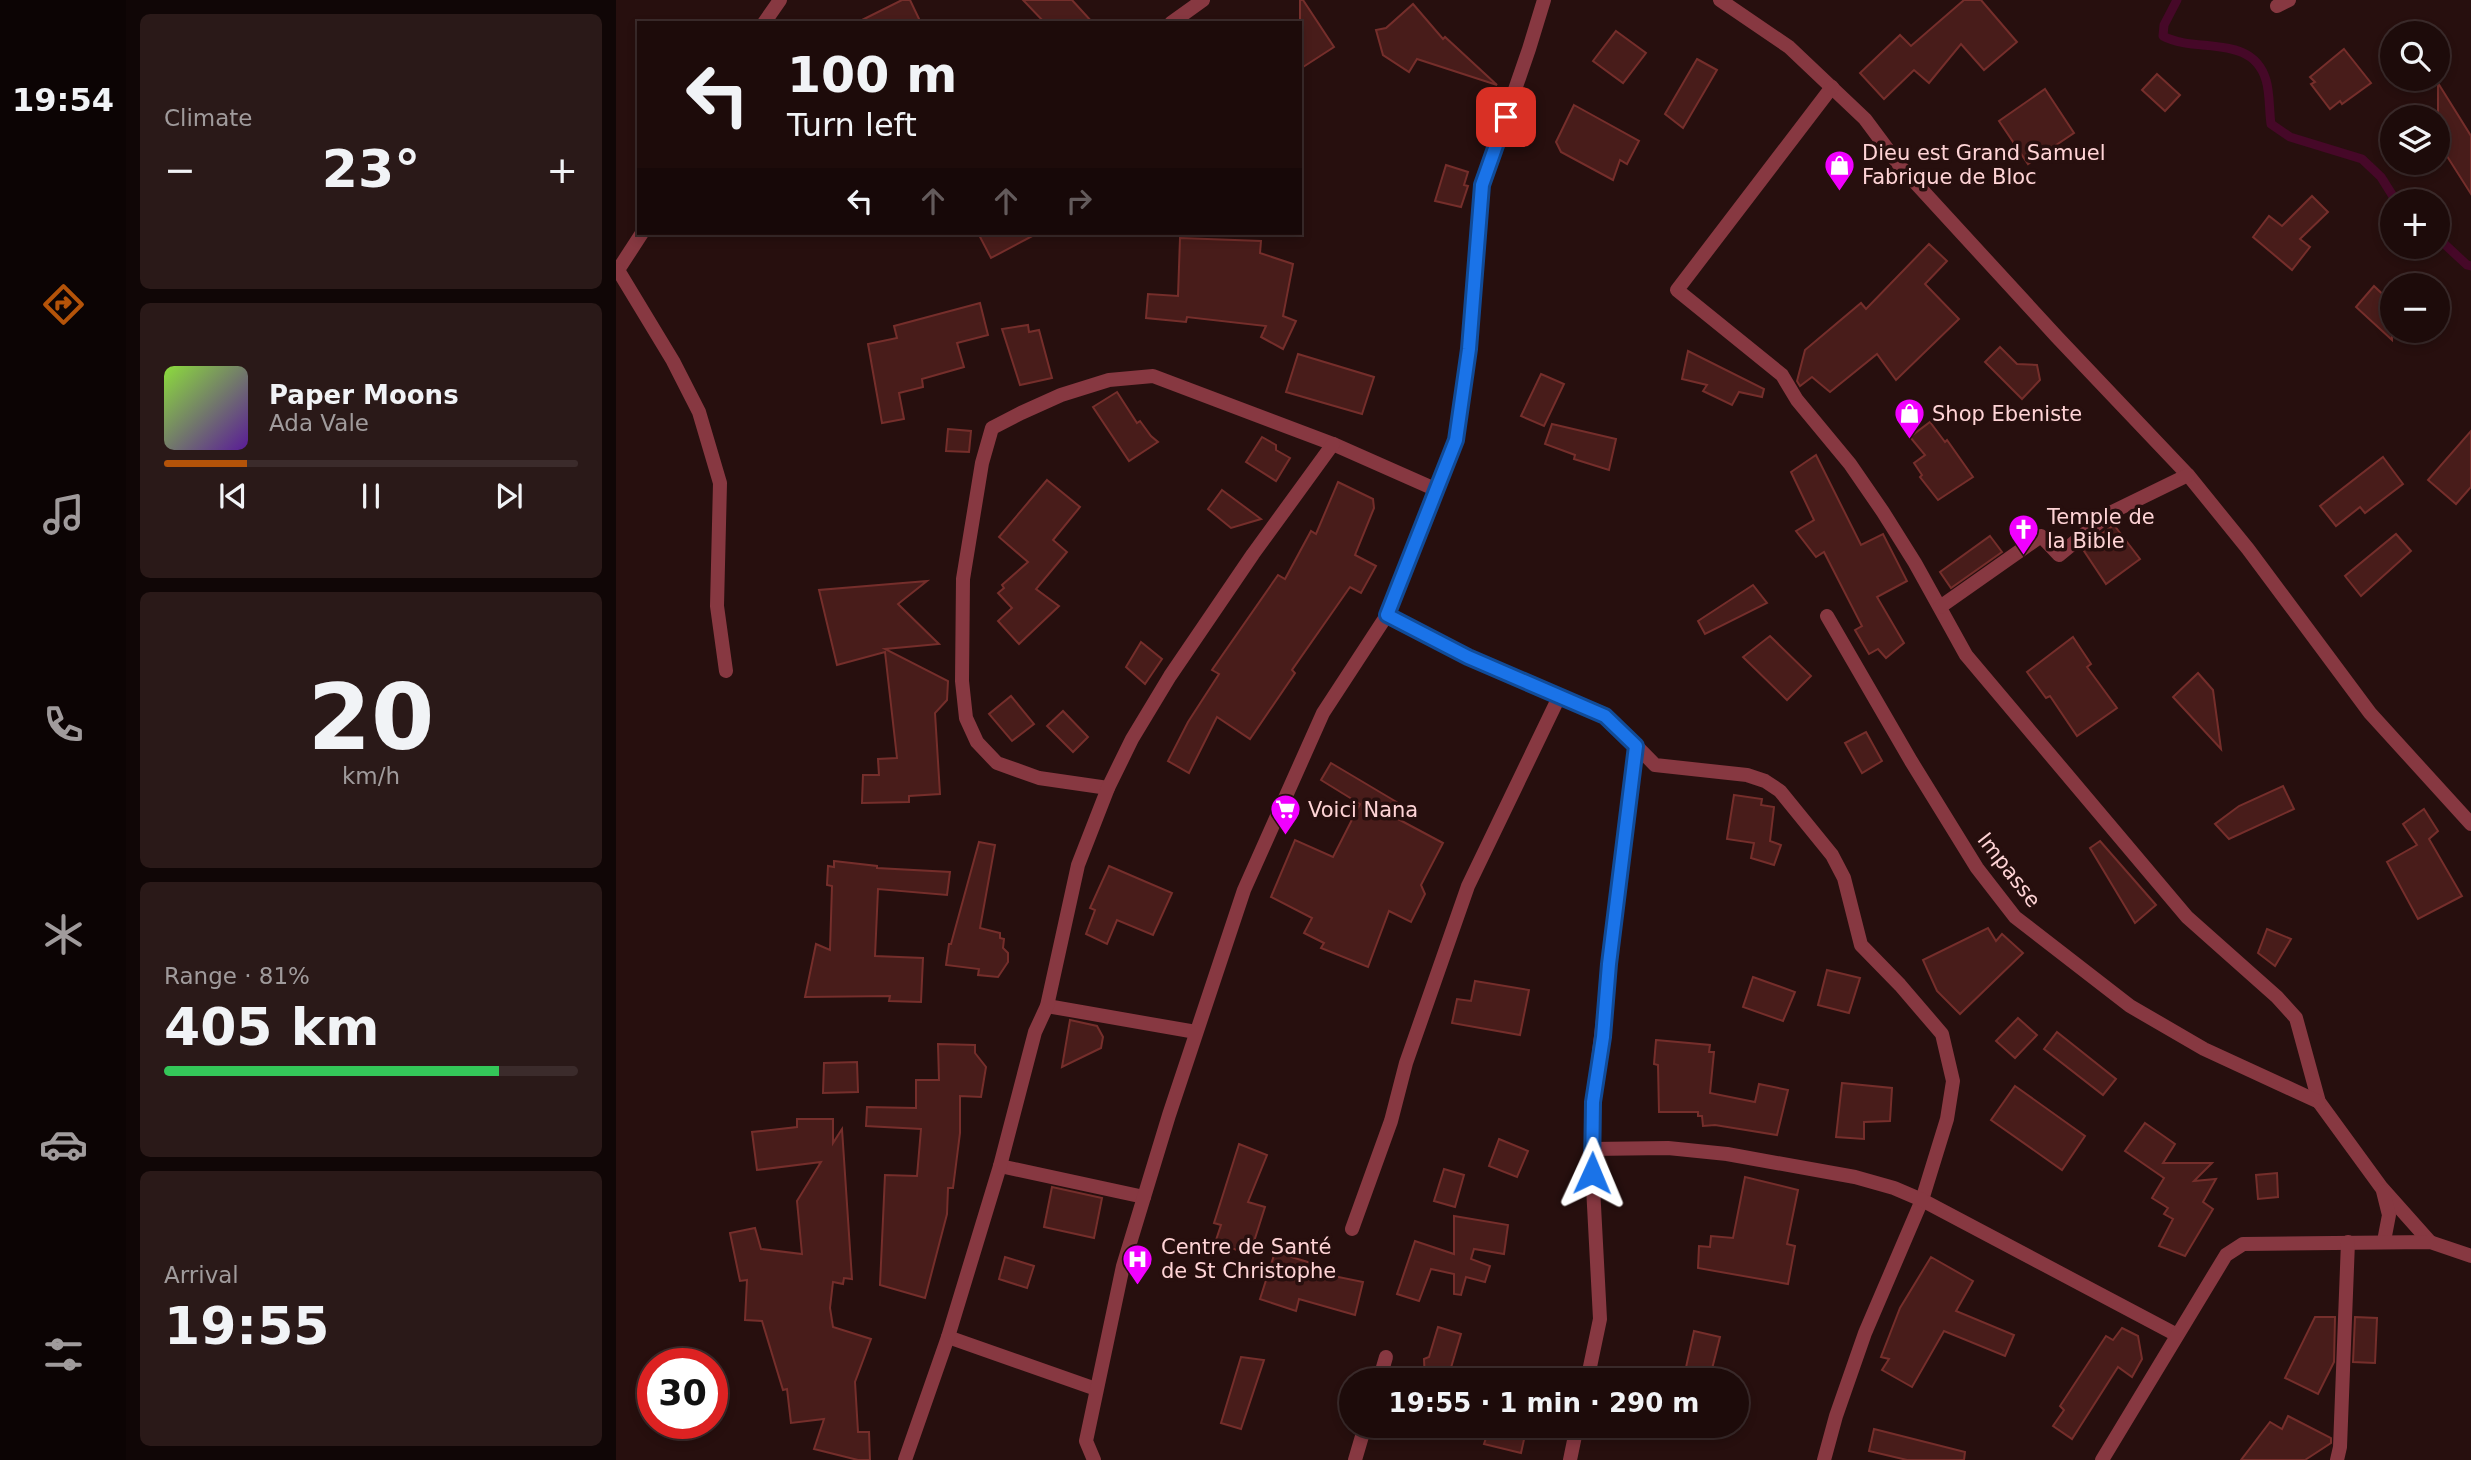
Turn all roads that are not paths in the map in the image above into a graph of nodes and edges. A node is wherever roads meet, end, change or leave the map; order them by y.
1 (780, 0) edge
2 (1203, 0) edge
3 (1544, 0) edge
4 (1720, 0) edge
5 (765, 21) edge
6 (1174, 21) edge
7 (1832, 87) junction
8 (641, 235) edge
9 (617, 269) edge
10 (1333, 444) junction
11 (2188, 475) junction
12 (1437, 490) junction
13 (1940, 607) junction
14 (1387, 615) junction
15 (1827, 616) dead end
16 (726, 671) dead end
17 (1559, 696) junction
18 (1636, 746) junction
19 (1108, 788) junction
20 (2471, 824) edge
21 (1047, 1006) junction
22 (1196, 1032) junction
23 (2319, 1102) junction
24 (1591, 1149) junction
25 (1000, 1166) junction
26 (2381, 1187) junction
27 (1144, 1197) junction
28 (1922, 1200) junction
29 (1352, 1229) dead end
30 (2384, 1241) junction
31 (2348, 1242) junction
32 (2430, 1242) junction
33 (2471, 1255) edge
34 (2177, 1335) junction
35 (948, 1337) junction
36 (1386, 1357) dead end
37 (1383, 1368) edge
38 (1590, 1368) edge
39 (1096, 1389) junction
40 (1361, 1438) edge
41 (1575, 1438) edge
42 (905, 1460) edge
43 (1094, 1460) edge
44 (1355, 1460) edge
45 (1570, 1460) edge
46 (1824, 1460) edge
47 (2102, 1460) edge
48 (2337, 1460) edge

1 - 5 street
2 - 6 street
3 - 12 street
4 - 7 street
7 - 11 street
7 - 13 street
8 - 9 street
9 - 16 street
10 - 12 street
10 - 19 street
10 - 19 street
11 - 13 street
11 - 20 street
12 - 14 street
13 - 23 street
14 - 17 street
14 - 22 street
15 - 23 street, Impasse
17 - 18 street
17 - 29 street
18 - 24 street
18 - 28 street
19 - 21 street
21 - 22 street
21 - 25 street
22 - 27 street
23 - 26 street
24 - 28 street
24 - 38 street
25 - 27 street
25 - 35 street
26 - 30 street
26 - 32 street
27 - 39 street
28 - 34 street
28 - 46 street
30 - 31 street
30 - 32 street
31 - 34 street
31 - 48 street
32 - 33 street
34 - 47 street
35 - 39 street
35 - 42 street
36 - 37 street
39 - 43 street
40 - 44 street
41 - 45 street

